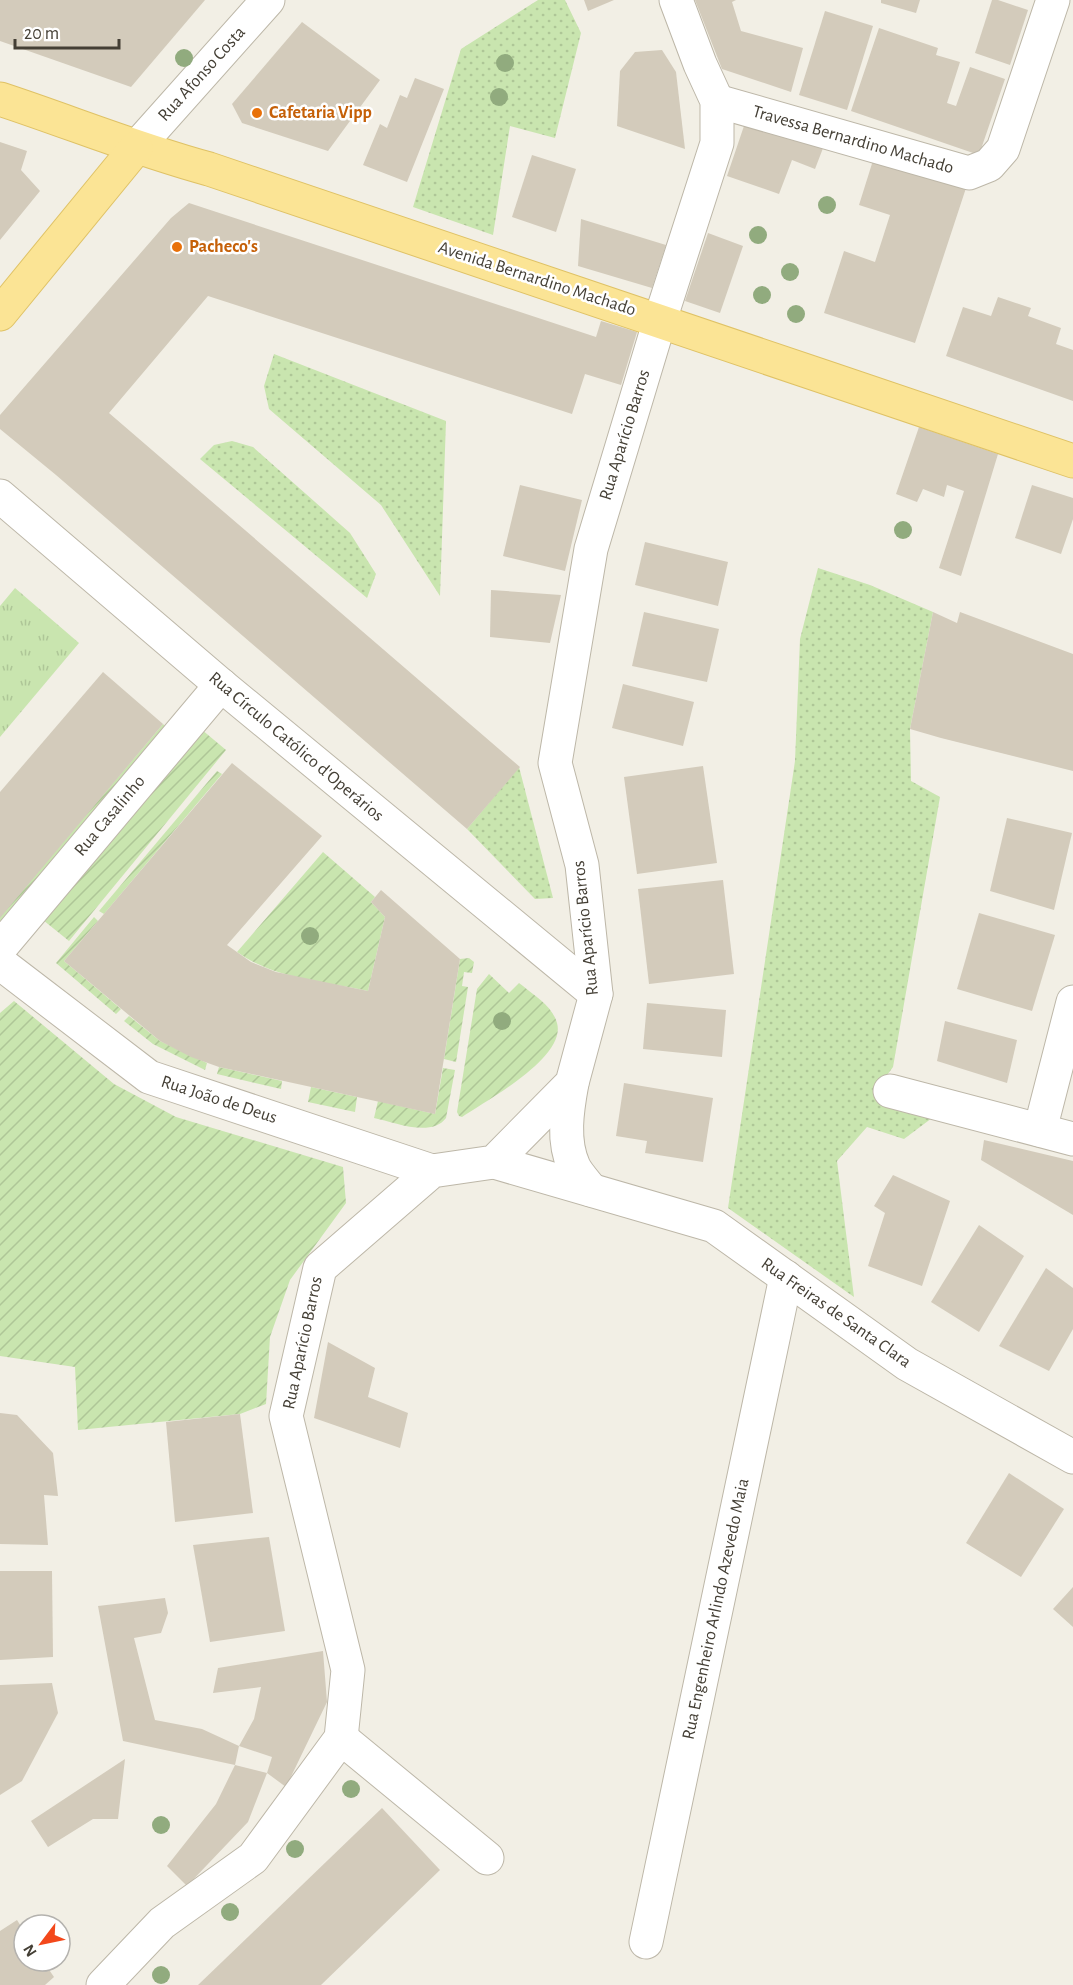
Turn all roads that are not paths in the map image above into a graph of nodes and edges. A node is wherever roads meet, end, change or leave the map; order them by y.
1 (268, 0) edge
2 (676, 0) edge
3 (1053, 0) edge
4 (0, 99) edge
5 (717, 101) junction
6 (136, 148) junction
7 (0, 314) edge
8 (660, 320) junction
9 (1073, 461) edge
10 (0, 496) edge
11 (221, 685) junction
12 (1, 963) edge
13 (596, 994) junction
14 (1073, 1002) edge
15 (572, 1083) junction
16 (890, 1091) dead end
17 (1040, 1130) junction
18 (1073, 1139) edge
19 (494, 1162) junction
20 (432, 1170) junction
21 (591, 1190) junction
22 (786, 1277) junction
23 (1073, 1457) edge
24 (341, 1738) junction
25 (487, 1858) dead end
26 (646, 1942) dead end
27 (103, 1985) edge

1 - 6 street, Rua Afonso Costa
2 - 5 street
3 - 5 street, Travessa Bernardino Machado
4 - 6 main road, Avenida Bernardino Machado
5 - 8 street
6 - 7 main road
6 - 8 main road, Avenida Bernardino Machado
8 - 9 main road, Avenida Bernardino Machado
8 - 13 street, Rua Aparício Barros
10 - 11 street, Rua Círculo Católico d'Operários
11 - 12 street, Rua Casalinho
11 - 13 street, Rua Círculo Católico d'Operários
12 - 20 street, Rua João de Deus
13 - 15 street, Rua Aparício Barros
14 - 17 street
15 - 19 street, Rua Aparício Barros
15 - 21 street
16 - 17 street
17 - 18 street
19 - 20 street
19 - 21 street, Rua Freiras de Santa Clara
20 - 24 street, Rua Aparício Barros
21 - 22 street, Rua Freiras de Santa Clara
22 - 23 street, Rua Freiras de Santa Clara
22 - 26 street, Rua Engenheiro Arlindo Azevedo Maia
24 - 25 street
24 - 27 street

